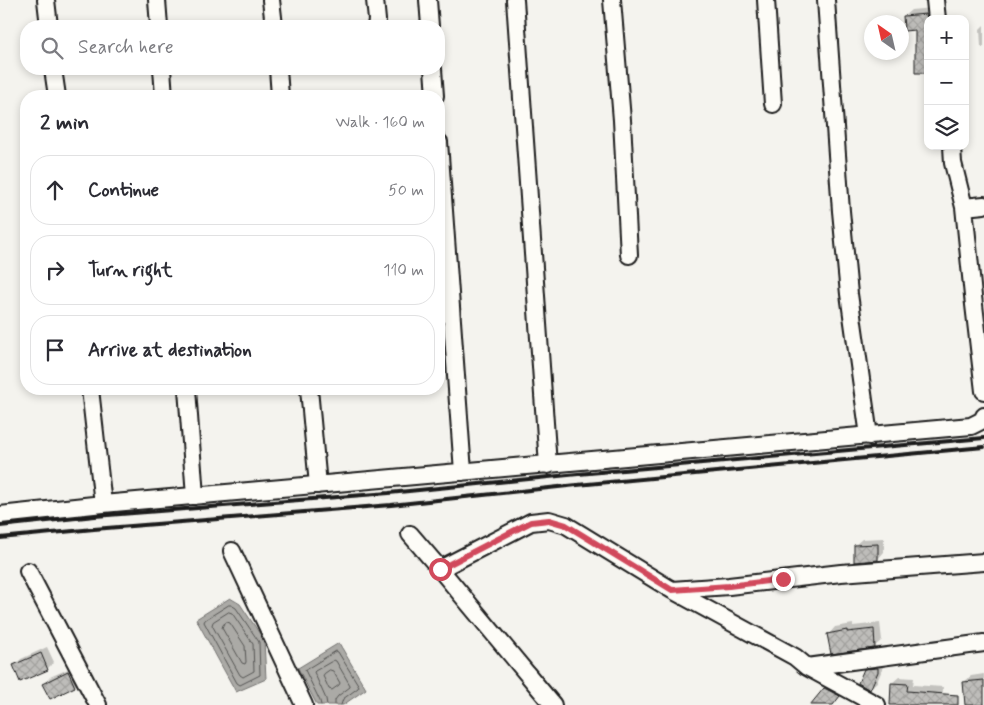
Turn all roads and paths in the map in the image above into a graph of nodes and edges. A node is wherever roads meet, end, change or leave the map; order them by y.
1 (46, 0) edge
2 (157, 0) edge
3 (271, 0) edge
4 (375, 0) edge
5 (428, 0) edge
6 (515, 0) edge
7 (612, 0) edge
8 (766, 0) edge
9 (826, 0) edge
10 (935, 0) edge
11 (937, 15) edge
12 (48, 20) edge
13 (159, 20) edge
14 (273, 20) edge
15 (377, 20) edge
16 (430, 20) edge
17 (55, 75) edge
18 (162, 75) edge
19 (278, 75) edge
20 (433, 75) edge
21 (56, 90) edge
22 (164, 90) edge
23 (280, 90) edge
24 (435, 90) edge
25 (773, 104) dead end
26 (952, 150) edge
27 (984, 205) edge
28 (964, 207) junction
29 (445, 224) edge
30 (629, 256) dead end
31 (978, 295) edge
32 (984, 391) edge
33 (91, 395) edge
34 (187, 395) edge
35 (310, 395) edge
36 (984, 416) edge
37 (869, 436) junction
38 (548, 465) junction
39 (463, 472) junction
40 (318, 485) junction
41 (195, 496) junction
42 (103, 504) junction
43 (0, 516) edge
44 (410, 534) dead end
45 (232, 551) dead end
46 (984, 562) edge
47 (440, 569) junction
48 (28, 571) dead end
49 (672, 590) junction
50 (984, 644) edge
51 (807, 667) junction
52 (98, 705) edge
53 (304, 705) edge
54 (553, 705) edge
55 (877, 705) edge

1 - 12 street
2 - 13 street
3 - 14 street
4 - 15 street
5 - 16 street
6 - 38 street
7 - 30 street
8 - 25 street
9 - 37 street
10 - 11 street
17 - 21 street
18 - 22 street
19 - 23 street
20 - 24 street
26 - 28 street
27 - 28 street
28 - 31 street
29 - 39 street
31 - 32 street
33 - 42 street
34 - 41 street
35 - 40 street
36 - 37 street
37 - 38 street
38 - 39 street
39 - 40 street
40 - 41 street
41 - 42 street
42 - 43 street
44 - 47 street
45 - 53 street
46 - 49 street
47 - 49 street
47 - 54 street
48 - 52 street
49 - 51 street
50 - 51 street
51 - 55 street

